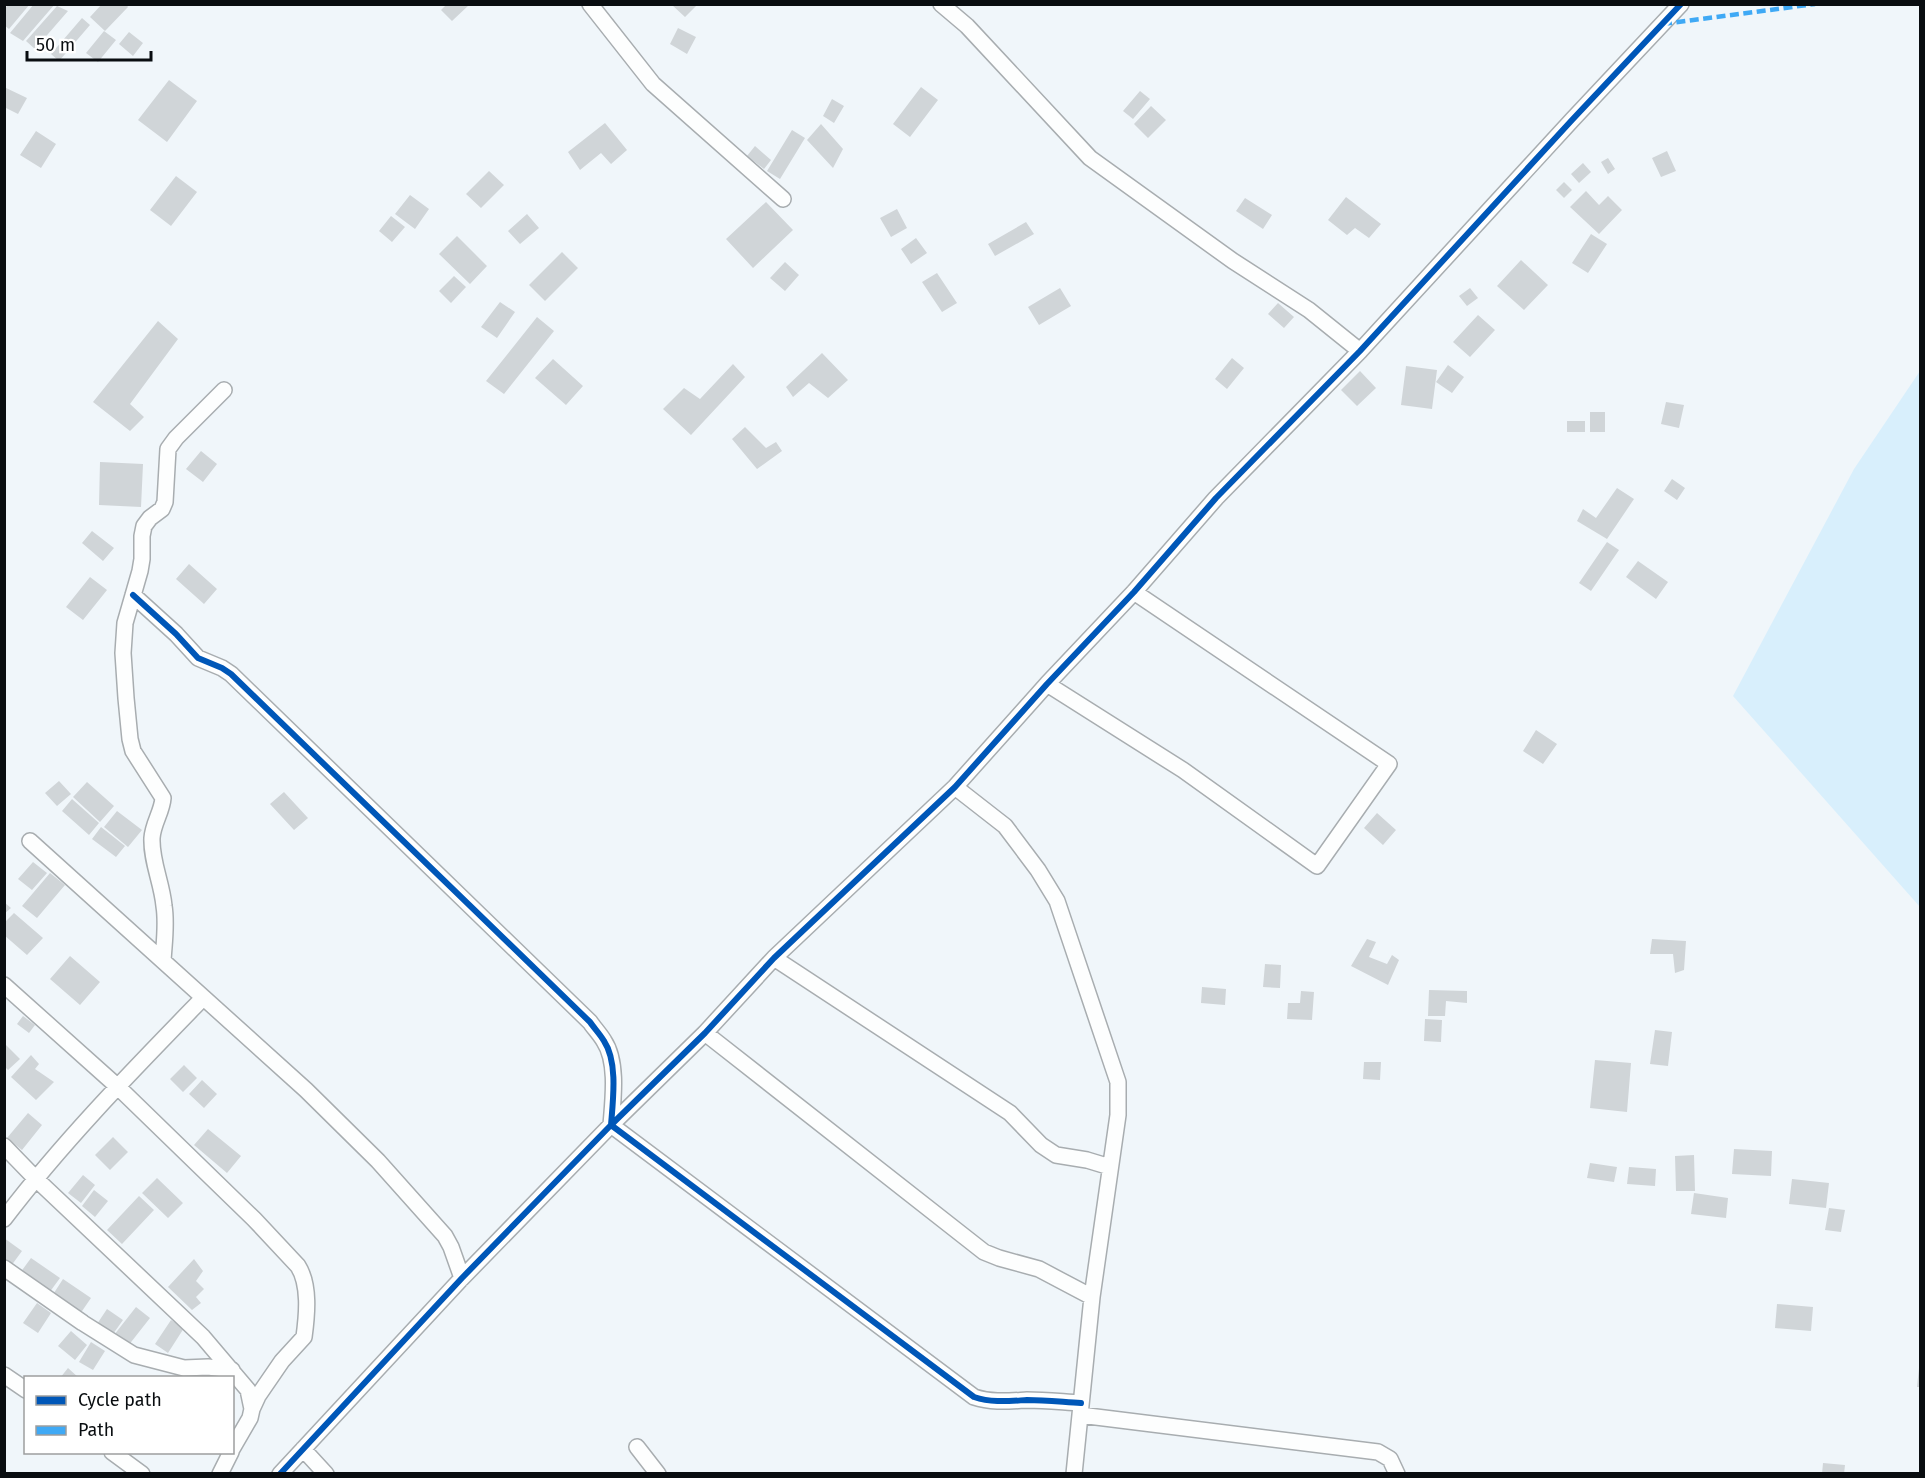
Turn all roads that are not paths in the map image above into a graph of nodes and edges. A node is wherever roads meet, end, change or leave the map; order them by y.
1 (590, 4) edge
2 (941, 4) edge
3 (1681, 4) edge
4 (783, 199) dead end
5 (1360, 351) junction
6 (224, 390) dead end
7 (1134, 592) junction
8 (134, 595) junction
9 (1047, 684) junction
10 (955, 787) junction
11 (30, 842) dead end
12 (774, 958) junction
13 (163, 961) junction
14 (4, 985) edge
15 (203, 998) junction
16 (705, 1034) junction
17 (118, 1087) junction
18 (611, 1125) junction
19 (4, 1146) edge
20 (1110, 1167) junction
21 (35, 1178) junction
22 (4, 1219) edge
23 (4, 1268) edge
24 (462, 1278) junction
25 (1092, 1297) junction
26 (232, 1370) junction
27 (4, 1375) edge
28 (24, 1389) edge
29 (252, 1409) junction
30 (1080, 1409) junction
31 (234, 1447) edge
32 (637, 1447) dead end
33 (303, 1449) junction
34 (115, 1454) edge
35 (230, 1454) edge
36 (142, 1473) edge
37 (220, 1473) edge
38 (280, 1473) edge
39 (326, 1473) edge
40 (658, 1473) edge
41 (1074, 1473) edge
42 (1397, 1473) edge

1 - 4 street
2 - 5 street
3 - 5 street
5 - 7 street
6 - 8 street
7 - 9 street
7 - 9 street
8 - 13 street
8 - 18 street
9 - 10 street
10 - 12 street
10 - 20 street
11 - 13 street
12 - 16 street
12 - 20 street
13 - 15 street
14 - 17 street
15 - 17 street
15 - 24 street
16 - 18 street
16 - 25 street
17 - 21 street
17 - 29 street
18 - 24 street
18 - 30 street
19 - 21 street
20 - 25 street
21 - 22 street
21 - 26 street
23 - 26 street
24 - 33 street
25 - 30 street
26 - 29 street
27 - 28 street
29 - 31 street
30 - 41 street
30 - 42 street
32 - 40 street
33 - 38 street
33 - 39 street
34 - 36 street
35 - 37 street

